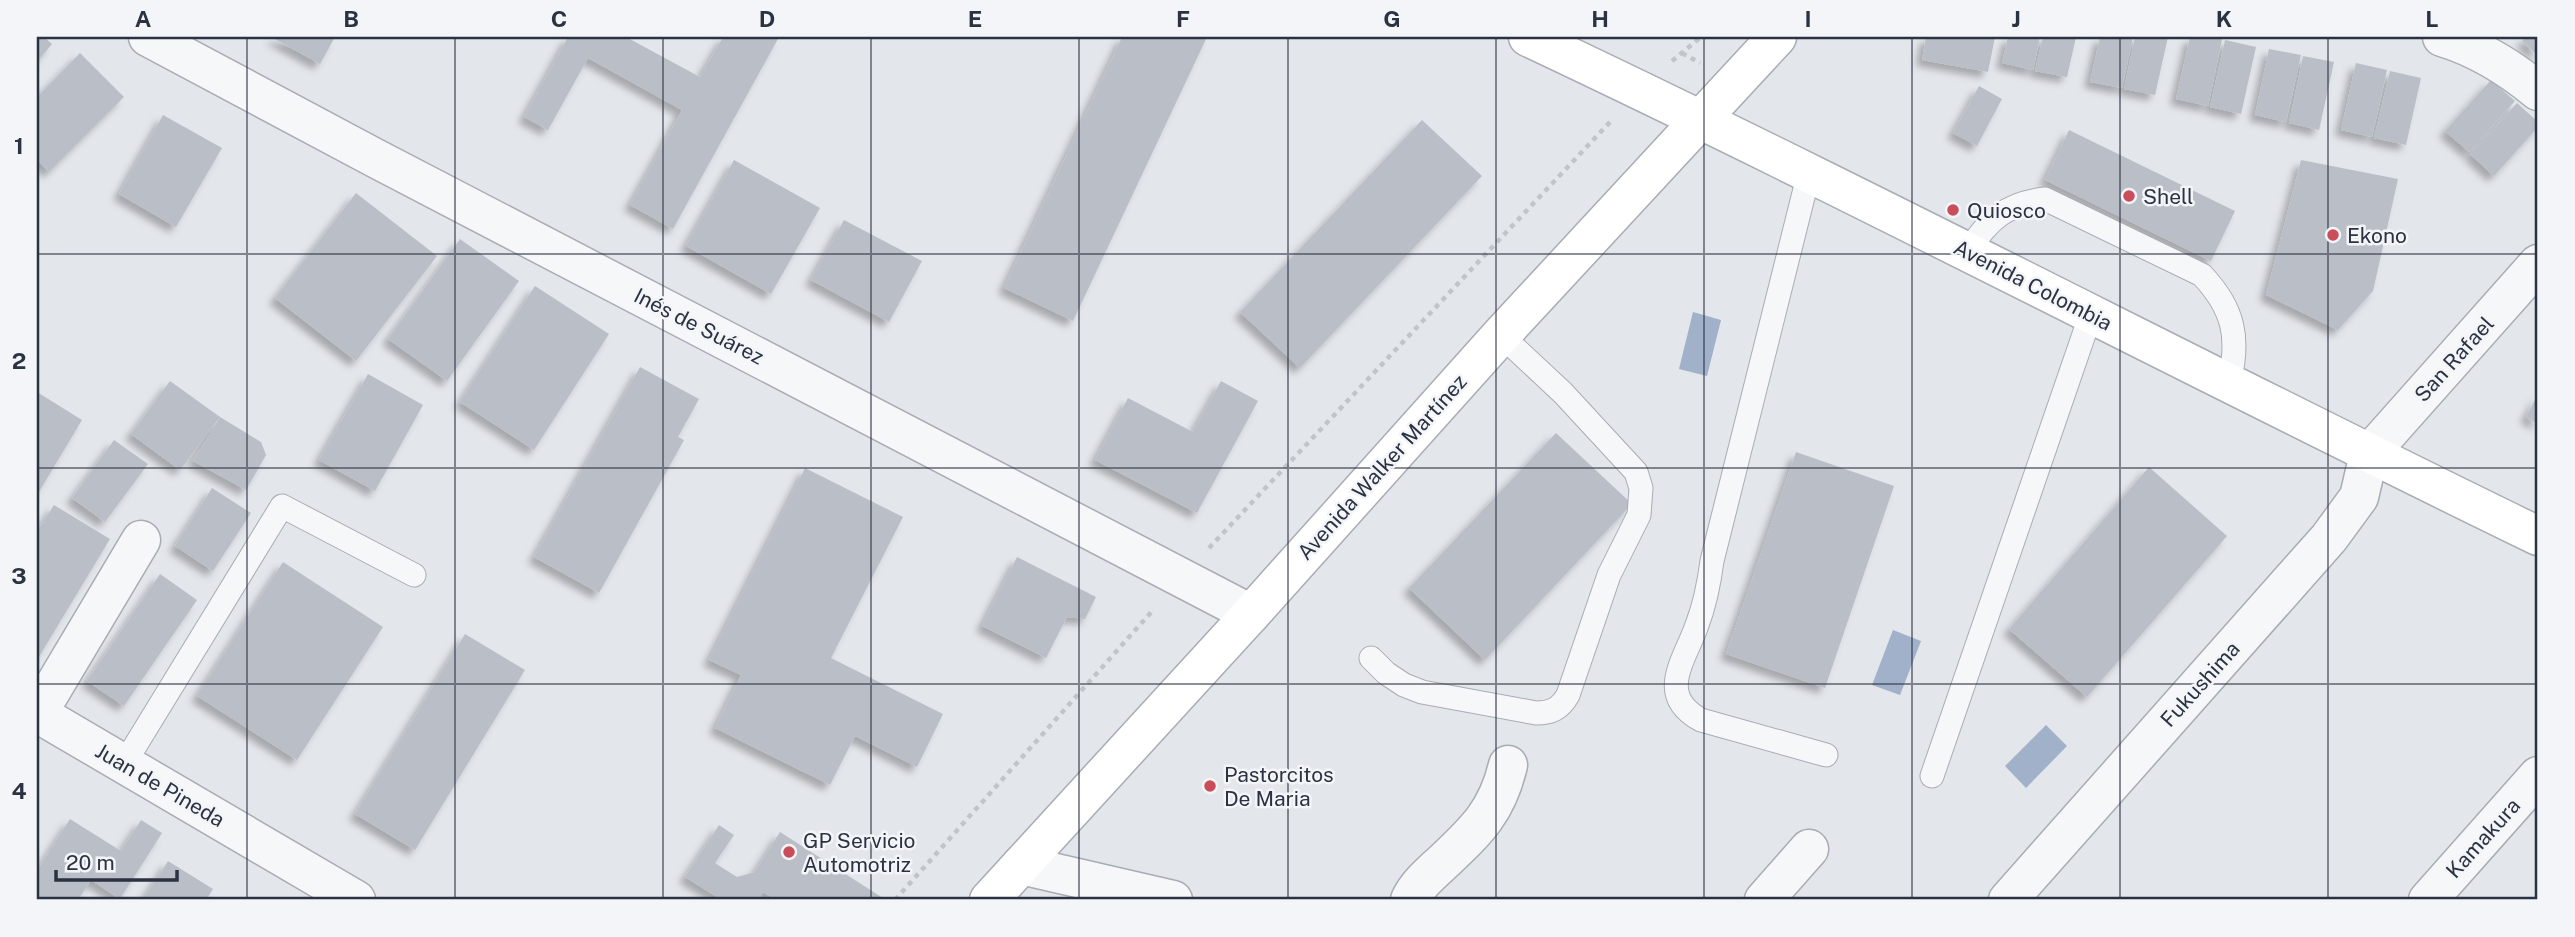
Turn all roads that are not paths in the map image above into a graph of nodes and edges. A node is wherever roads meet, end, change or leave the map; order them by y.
1 (148, 37) edge
2 (1528, 37) edge
3 (1777, 37) edge
4 (2442, 37) edge
5 (2538, 91) edge
6 (1701, 118) junction
7 (1809, 173) junction
8 (1968, 253) junction
9 (2538, 264) edge
10 (2091, 314) junction
11 (1501, 335) junction
12 (2229, 383) junction
13 (2369, 454) junction
14 (2538, 536) edge
15 (141, 540) dead end
16 (414, 575) dead end
17 (1251, 614) junction
18 (1371, 658) dead end
19 (37, 713) edge
20 (1826, 755) dead end
21 (124, 764) junction
22 (1508, 765) dead end
23 (1932, 776) dead end
24 (2538, 776) edge
25 (1810, 849) dead end
26 (1021, 865) junction
27 (356, 900) edge
28 (989, 900) edge
29 (1173, 900) edge
30 (1410, 900) edge
31 (1764, 900) edge
32 (2008, 900) edge
33 (2428, 900) edge

1 - 17 street, Inés de Suárez
2 - 6 main road, Avenida Colombia
3 - 6 main road, Avenida Walker Martínez
4 - 5 street
6 - 7 main road, Avenida Colombia
6 - 11 main road, Avenida Walker Martínez
7 - 8 main road, Avenida Colombia
7 - 20 lane
8 - 10 main road, Avenida Colombia
8 - 12 lane
9 - 13 street, San Rafael
10 - 12 main road, Avenida Colombia
10 - 23 lane
11 - 17 main road, Avenida Walker Martínez
11 - 18 lane
12 - 13 main road, Avenida Colombia
13 - 14 main road, Avenida Colombia
13 - 32 street, Fukushima
15 - 19 street
16 - 21 lane
17 - 26 main road, Avenida Walker Martínez
19 - 21 street, Juan de Pineda
21 - 27 street, Juan de Pineda
22 - 30 street
24 - 33 street, Kamakura
25 - 31 street
26 - 28 main road, Avenida Walker Martínez
26 - 29 street

